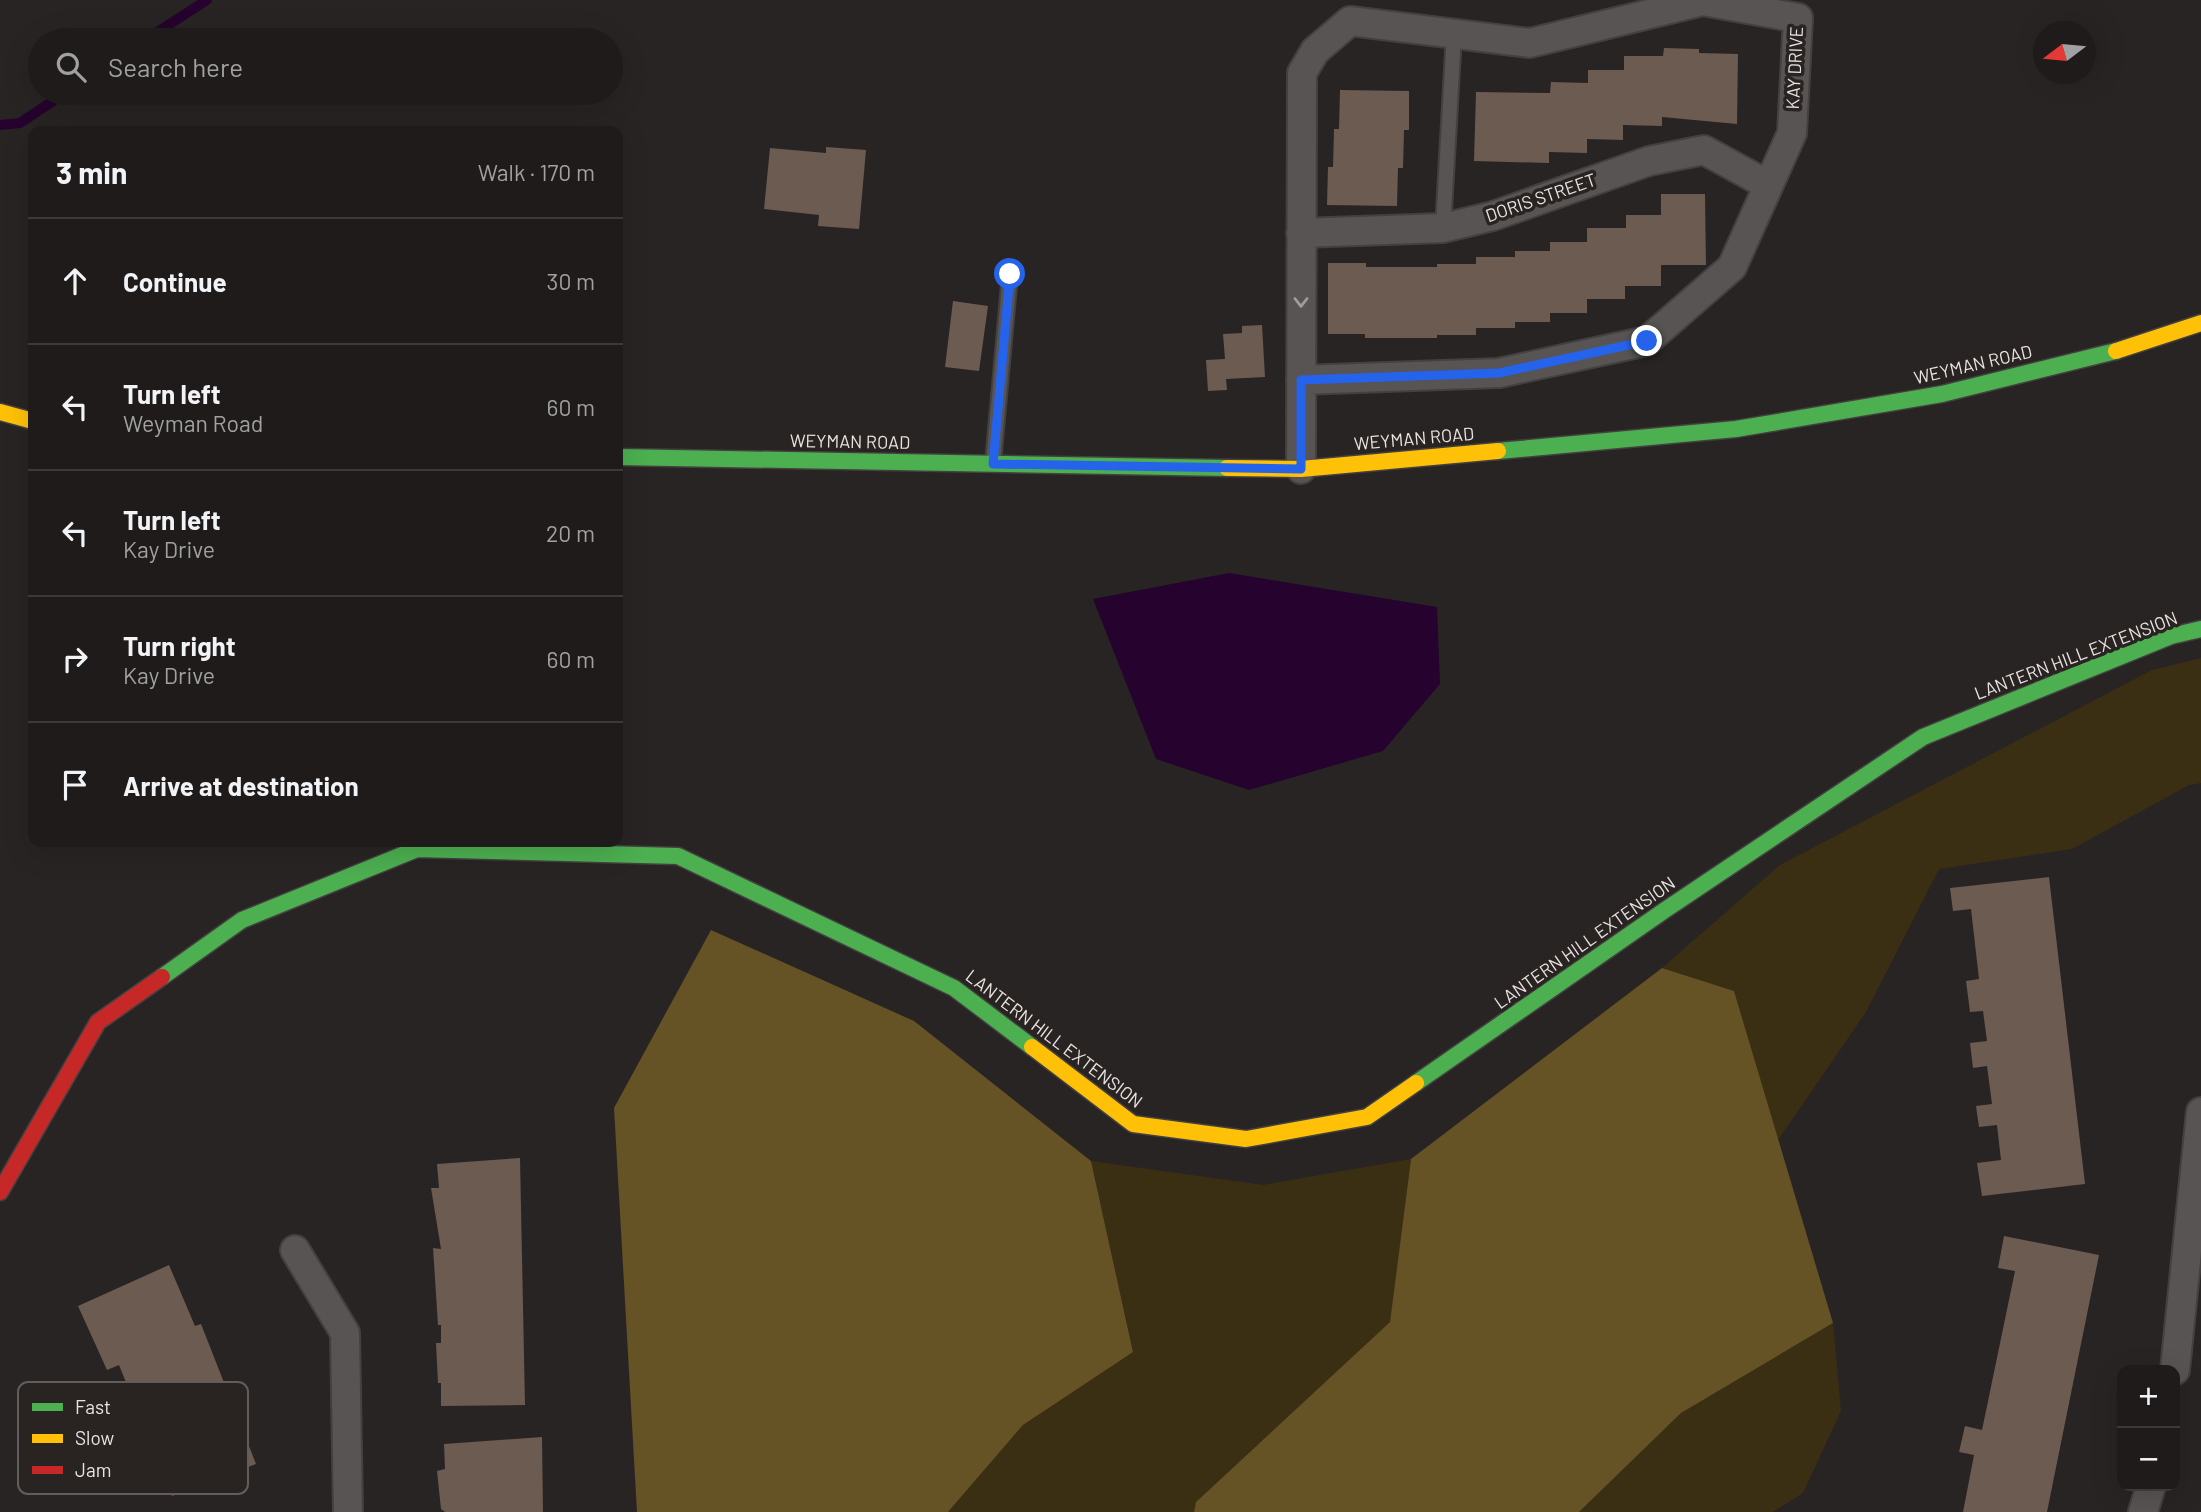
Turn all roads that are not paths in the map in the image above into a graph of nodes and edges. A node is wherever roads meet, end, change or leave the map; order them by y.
1 (1454, 34) junction
2 (1768, 185) junction
3 (1443, 228) junction
4 (1301, 233) junction
5 (1010, 274) dead end
6 (2201, 323) edge
7 (1301, 380) junction
8 (0, 412) edge
9 (28, 420) edge
10 (623, 457) edge
11 (993, 464) junction
12 (1301, 469) junction
13 (2201, 629) edge
14 (2201, 1112) edge
15 (0, 1192) edge
16 (295, 1250) dead end
17 (2176, 1365) edge
18 (2149, 1491) edge
19 (348, 1512) edge
20 (2143, 1512) edge

1 - 2 street, KAY DRIVE
1 - 3 lane
1 - 4 street, KAY DRIVE
2 - 3 street, DORIS STREET
2 - 7 street, KAY DRIVE
3 - 4 street, DORIS STREET
4 -> 7 street, KAY DRIVE
5 - 11 lane
6 - 12 street, WEYMAN ROAD
7 - 12 street, KAY DRIVE
8 - 9 street
10 - 11 street, WEYMAN ROAD
11 - 12 street, WEYMAN ROAD
13 - 15 street, LANTERN HILL EXTENSION
14 - 17 street
16 - 19 street
18 - 20 street

